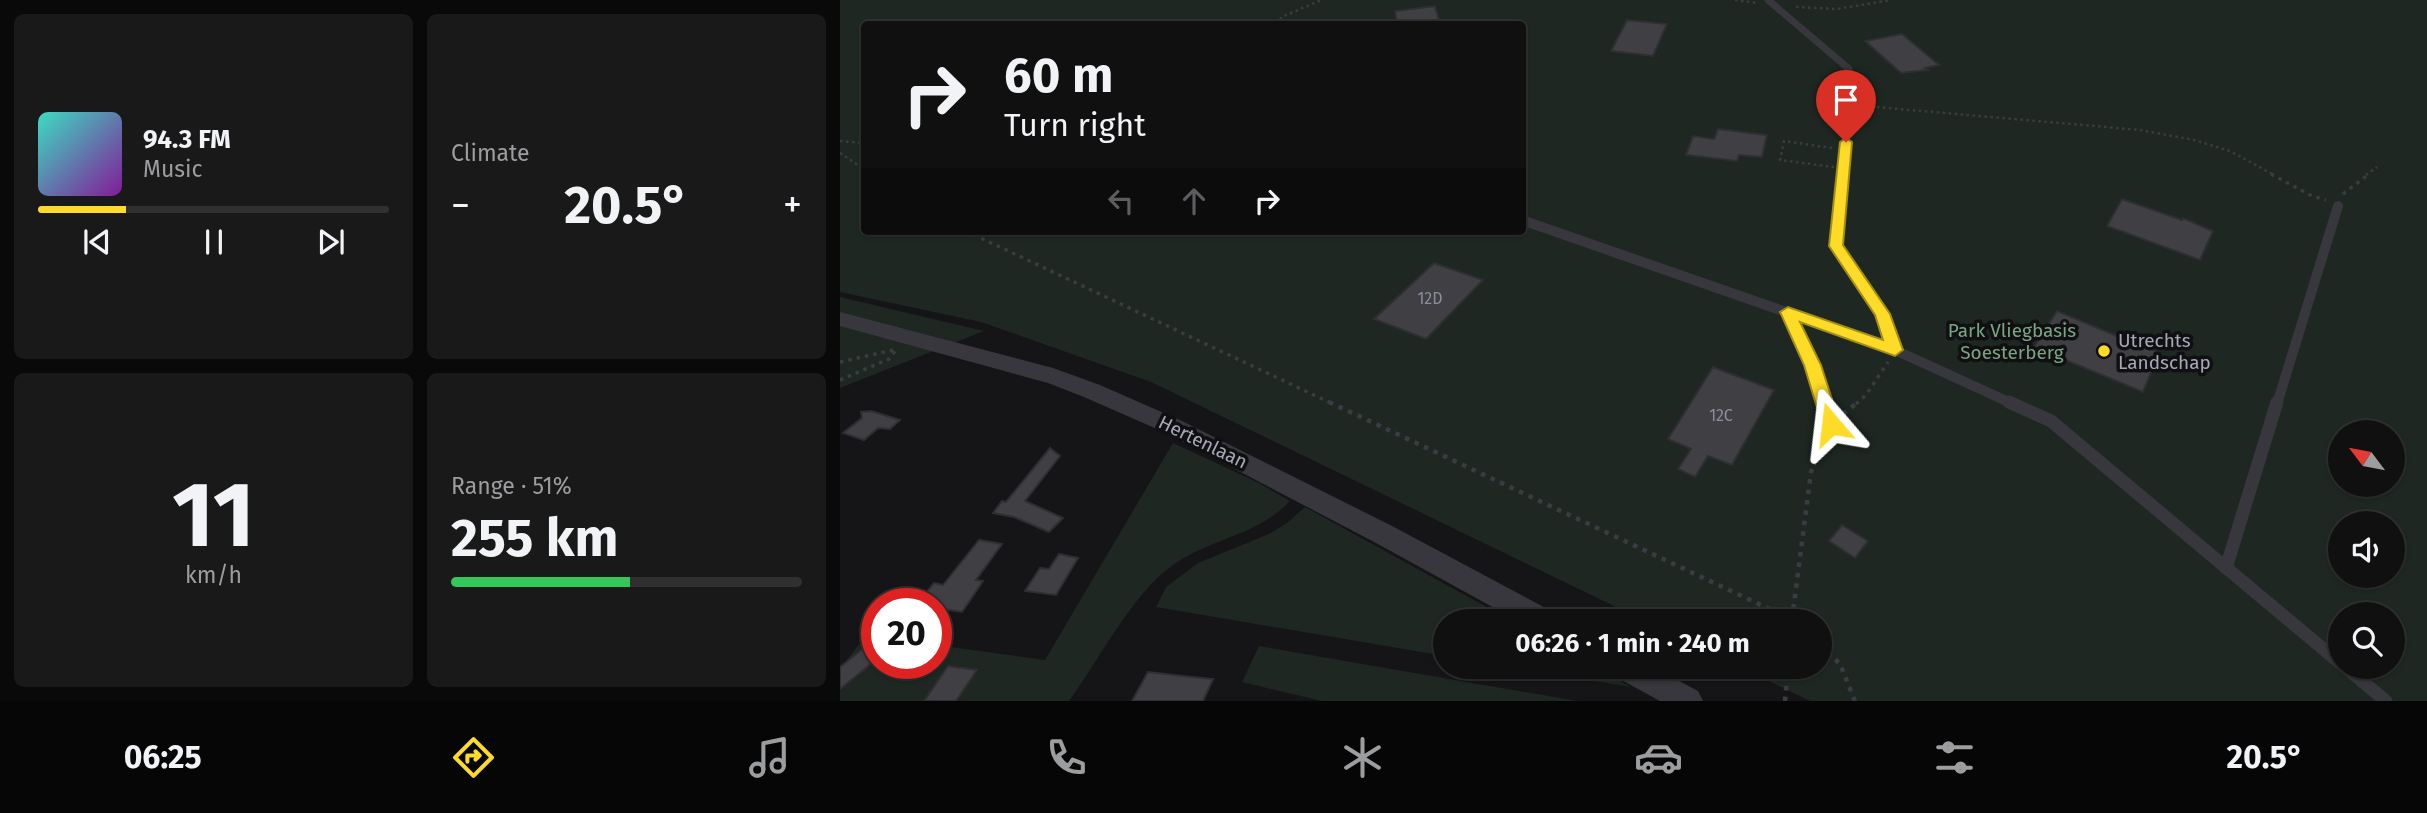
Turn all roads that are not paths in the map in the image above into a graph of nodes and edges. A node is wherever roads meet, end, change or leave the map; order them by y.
1 (1772, 3) edge
2 (1849, 69) road end
3 (1845, 146) road end
4 (2338, 205) road end
5 (1526, 221) edge
6 (1788, 312) junction
7 (840, 319) edge
8 (1895, 350) junction
9 (1831, 424) road end
10 (2226, 568) junction
11 (1521, 609) edge
12 (2328, 653) edge
13 (1648, 679) edge
14 (2359, 679) edge
15 (1688, 701) edge
16 (2386, 701) edge

1 - 2 lane
3 - 8 lane
4 - 10 lane
5 - 6 lane
6 - 8 lane
6 - 9 lane
7 - 11 street, Hertenlaan
8 - 10 lane
10 - 12 lane
13 - 15 street
14 - 16 lane

